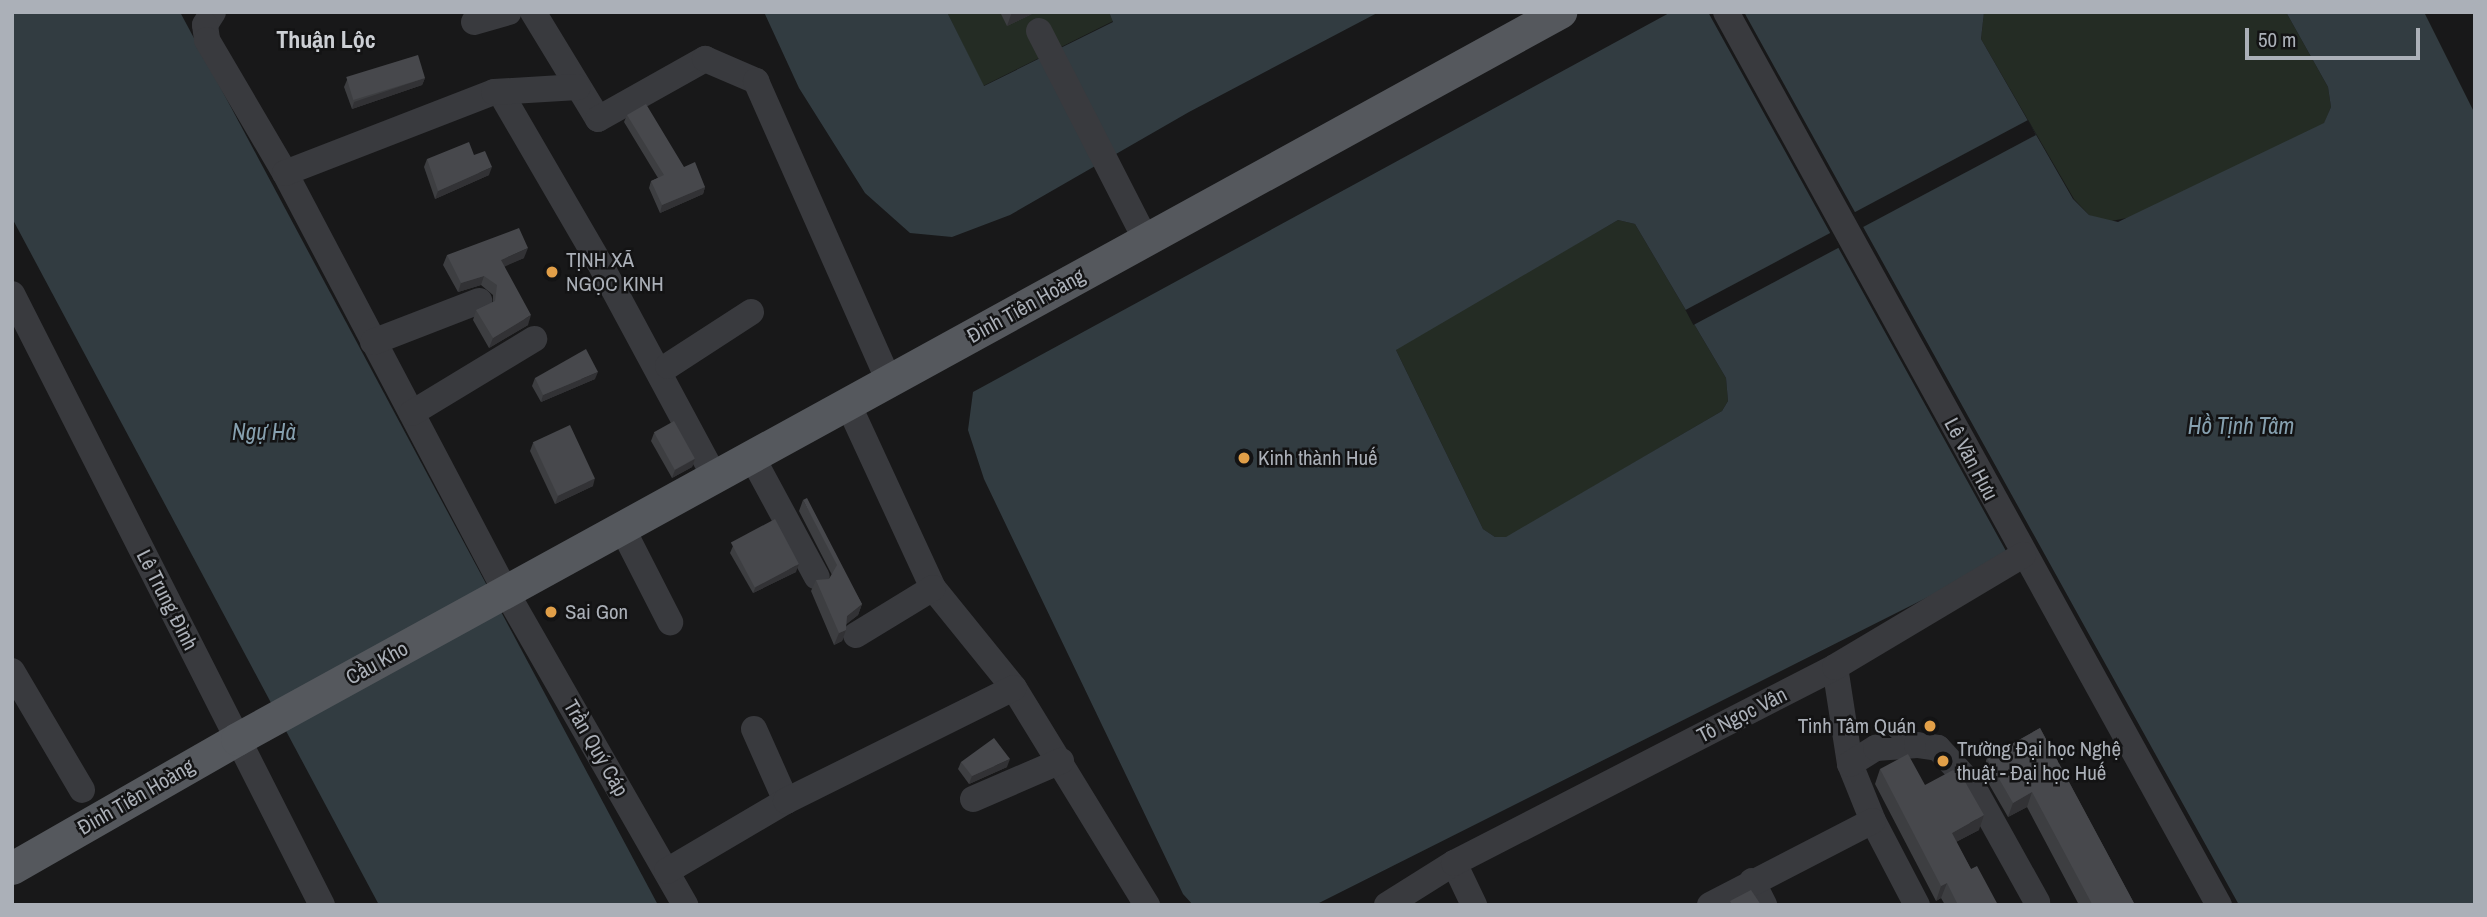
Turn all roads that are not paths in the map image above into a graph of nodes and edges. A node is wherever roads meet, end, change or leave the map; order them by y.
1 (213, 12) edge
2 (509, 12) edge
3 (533, 12) edge
4 (1560, 12) edge
5 (1726, 12) edge
6 (474, 22) dead end
7 (1044, 40) dead end
8 (578, 87) junction
9 (500, 92) junction
10 (285, 173) junction
11 (1146, 240) junction
12 (12, 294) edge
13 (479, 301) dead end
14 (751, 312) dead end
15 (534, 339) dead end
16 (373, 342) junction
17 (667, 366) dead end
18 (889, 381) junction
19 (848, 404) junction
20 (412, 413) junction
21 (752, 457) junction
22 (715, 477) junction
23 (622, 528) junction
24 (2023, 555) junction
25 (817, 577) edge
26 (933, 587) junction
27 (500, 596) junction
28 (670, 622) dead end
29 (856, 635) dead end
30 (1835, 667) junction
31 (12, 671) edge
32 (1014, 688) junction
33 (754, 729) dead end
34 (249, 733) junction
35 (1061, 761) junction
36 (1850, 764) junction
37 (82, 790) dead end
38 (973, 799) dead end
39 (786, 801) junction
40 (1873, 821) junction
41 (1454, 863) junction
42 (12, 868) edge
43 (667, 872) junction
44 (1752, 881) junction
45 (2037, 902) dead end
46 (322, 905) edge
47 (685, 905) edge
48 (1147, 905) edge
49 (1387, 905) edge
50 (1474, 905) edge
51 (1710, 905) edge
52 (1764, 905) edge
53 (1917, 905) edge
54 (2219, 905) edge

1 - 10 street
2 - 6 street
3 - 8 street
4 - 11 main road, Đinh Tiên Hoàng
5 - 24 street, Lê Văn Hưu
7 - 11 street
8 - 9 street
8 - 18 street
9 - 10 street
9 - 22 street
10 - 16 street
11 - 18 main road, Đinh Tiên Hoàng
12 - 34 street, Lê Trung Đình
13 - 16 street
14 - 17 street
15 - 20 street
16 - 20 street
18 - 19 main road, Đinh Tiên Hoàng
19 - 21 main road, Đinh Tiên Hoàng
19 - 26 street
20 - 27 street
21 - 22 main road, Đinh Tiên Hoàng
21 - 25 street
22 - 23 main road, Đinh Tiên Hoàng
23 - 27 main road, Đinh Tiên Hoàng
23 - 28 street
24 - 30 street, Tô Ngọc Vân
24 - 54 street, Lê Văn Hưu
26 - 29 street
26 - 32 street
27 - 34 main road, Cầu Kho
27 - 43 street, Trần Quý Cáp
30 - 36 street
30 - 41 street, Tô Ngọc Vân
31 - 37 street
32 - 35 street
32 - 39 street
33 - 39 street
34 - 42 main road, Đinh Tiên Hoàng
34 - 46 street, Lê Trung Đình
35 - 38 street
35 - 48 street
36 - 40 street
36 - 45 street
39 - 43 street
40 - 44 street
40 - 53 street
41 - 49 street, Tô Ngọc Vân
41 - 50 street
43 - 47 street, Trần Quý Cáp
44 - 51 street
44 - 52 street

